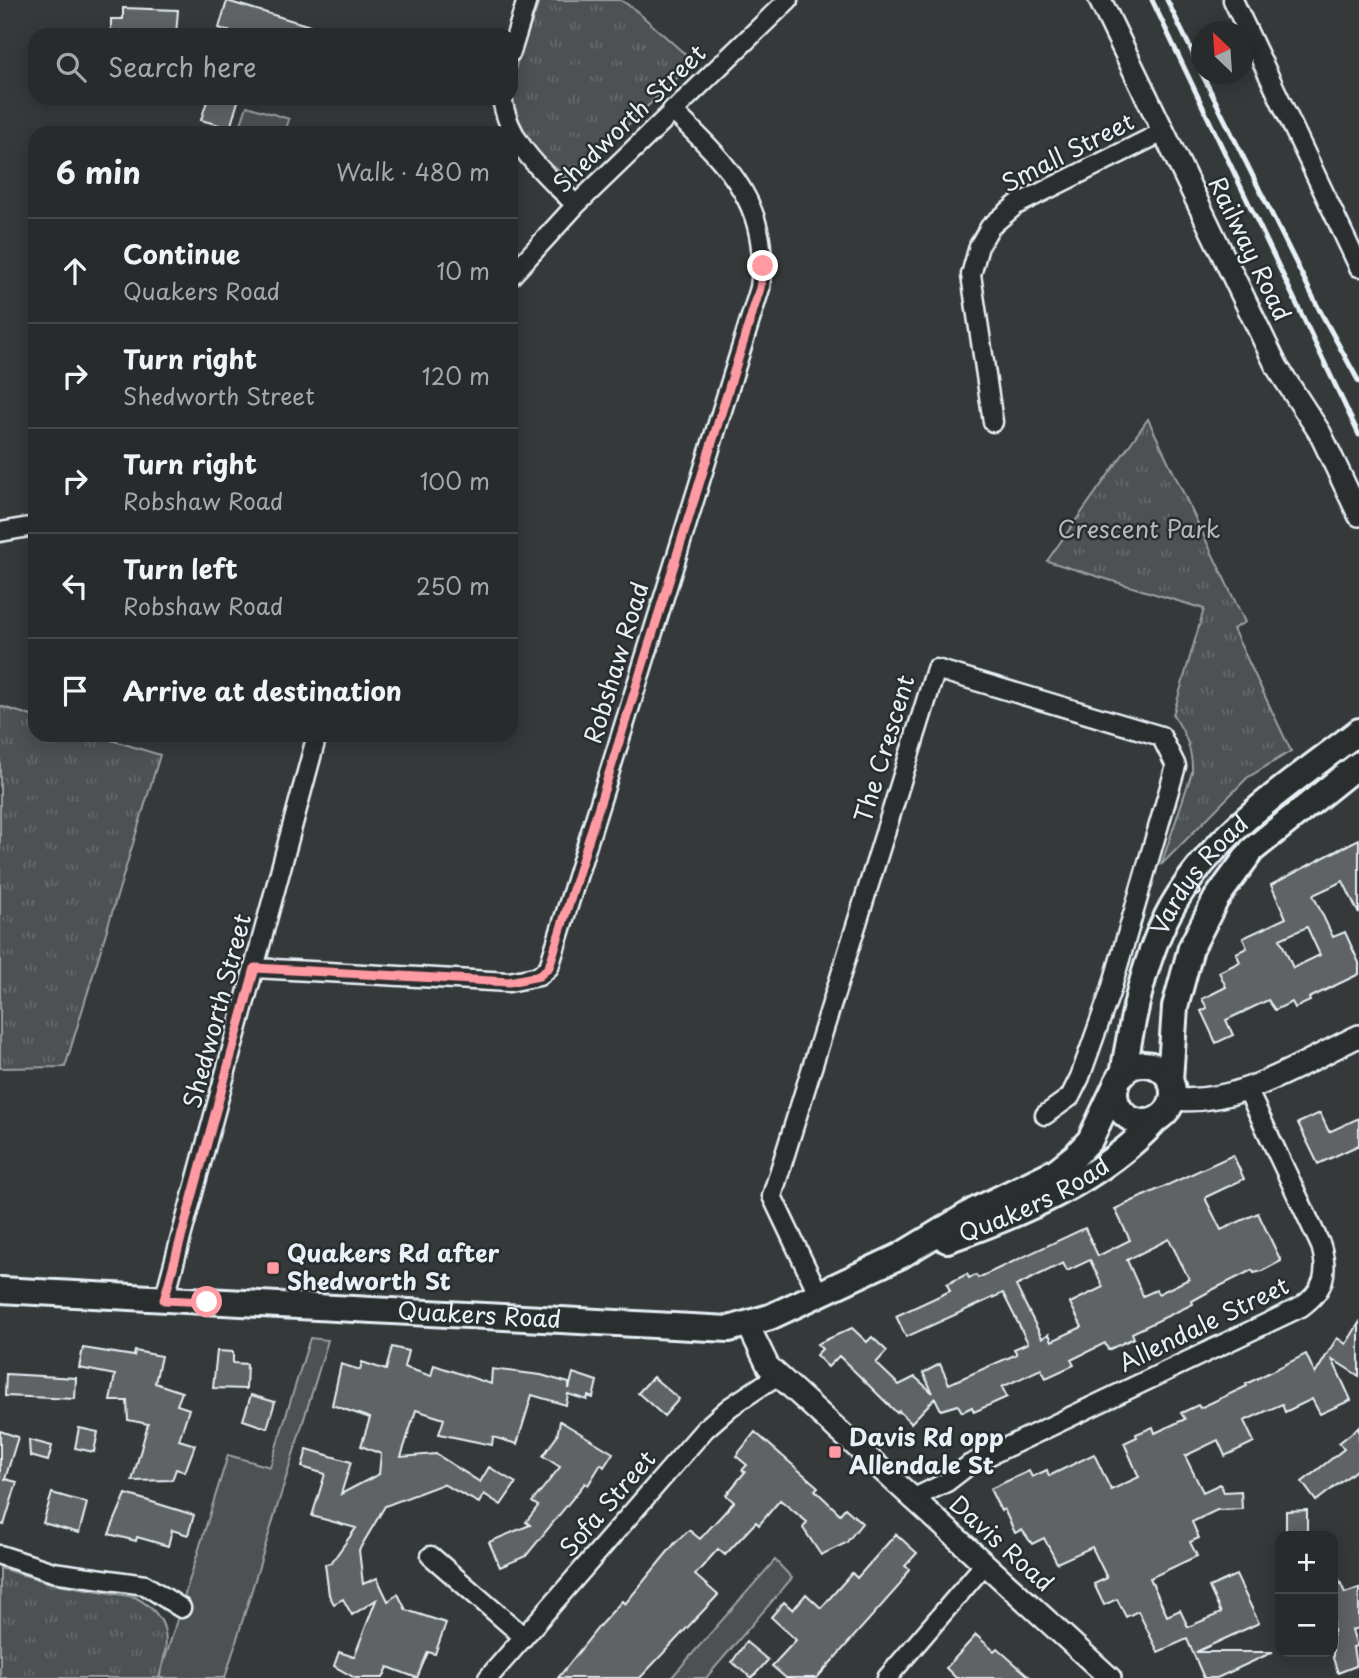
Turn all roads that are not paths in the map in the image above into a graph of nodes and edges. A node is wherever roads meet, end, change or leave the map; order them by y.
1 (527, 0) edge
2 (788, 0) edge
3 (1100, 0) edge
4 (1233, 0) edge
5 (518, 29) edge
6 (504, 105) edge
7 (673, 110) junction
8 (509, 126) edge
9 (1163, 132) junction
10 (518, 142) edge
11 (576, 205) junction
12 (1359, 267) edge
13 (518, 268) edge
14 (993, 422) dead end
15 (1359, 515) edge
16 (28, 527) edge
17 (0, 532) edge
18 (1359, 731) edge
19 (315, 742) edge
20 (1359, 764) edge
21 (255, 968) junction
22 (1359, 1036) edge
23 (1119, 1079) junction
24 (1172, 1089) junction
25 (1247, 1089) junction
26 (1045, 1115) dead end
27 (1156, 1120) junction
28 (900, 1256) junction
29 (0, 1290) edge
30 (819, 1295) junction
31 (164, 1300) junction
32 (748, 1325) junction
33 (778, 1375) junction
34 (912, 1499) junction
35 (0, 1555) edge
36 (431, 1556) dead end
37 (984, 1565) junction
38 (181, 1608) dead end
39 (524, 1637) junction
40 (488, 1678) edge
41 (887, 1678) edge
42 (1110, 1678) edge

1 - 5 street
2 - 7 street, Shedworth Street
3 - 9 street, Railway Road
4 - 12 street
6 - 8 street
7 - 11 street, Shedworth Street
7 - 21 street, Robshaw Road
9 - 14 street, Small Street
9 - 15 street, Railway Road
10 - 11 street
11 - 13 street, Shedworth Street
16 - 17 street
18 - 23 main road, Vardys Road
19 - 21 street, Shedworth Street
20 - 24 main road, Vardys Road
21 - 31 street, Shedworth Street
22 - 25 street
23 - 24 main road
23 - 27 main road
23 - 28 main road, Quakers Road
24 - 25 street
24 - 27 main road
25 - 34 street, Allendale Street
26 - 30 street, The Crescent
27 - 28 main road, Quakers Road
28 - 30 main road, Quakers Road
29 - 31 main road, Quakers Road
30 - 32 main road, Quakers Road
31 - 32 main road, Quakers Road
32 - 33 street, Davis Road
33 - 34 street, Davis Road
33 - 39 street, Sofa Street
34 - 37 street, Davis Road
35 - 38 street
36 - 39 street
37 - 41 street
37 - 42 street, Davis Road
39 - 40 street, Sofa Street

